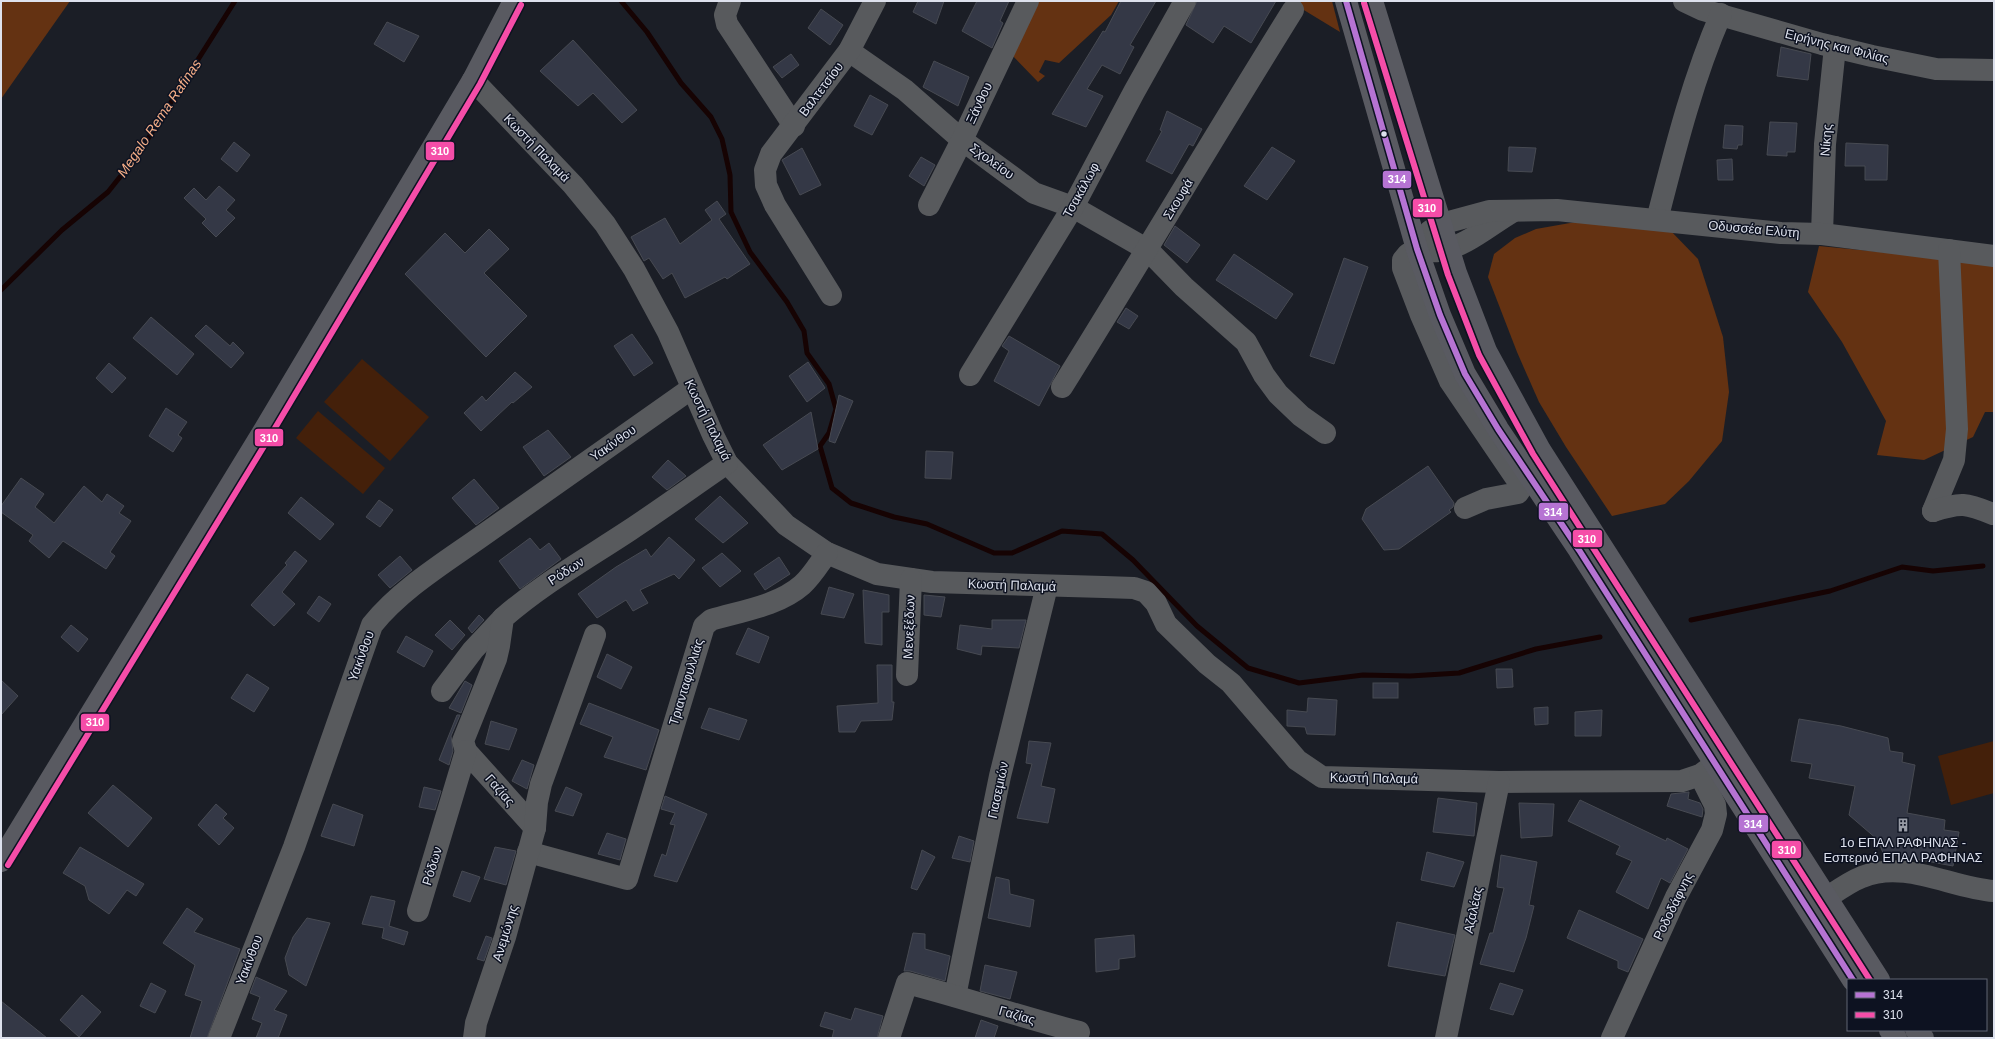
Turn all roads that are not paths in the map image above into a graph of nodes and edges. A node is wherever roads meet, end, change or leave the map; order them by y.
1 (514, 1) edge
2 (875, 1) edge
3 (1028, 1) edge
4 (1185, 1) edge
5 (1346, 1) edge
6 (1372, 1) edge
7 (1684, 1) edge
8 (728, 8) edge
9 (1293, 10) dead end
10 (1721, 14) junction
11 (1835, 47) junction
12 (849, 51) junction
13 (1994, 70) edge
14 (472, 80) junction
15 (794, 126) junction
16 (962, 140) junction
17 (929, 204) dead end
18 (1073, 207) junction
19 (1512, 212) junction
20 (1656, 220) junction
21 (1441, 224) junction
22 (1822, 234) junction
23 (1417, 248) junction
24 (1448, 249) junction
25 (1148, 250) junction
26 (1949, 250) junction
27 (1994, 256) edge
28 (831, 295) dead end
29 (970, 376) dead end
30 (1062, 387) dead end
31 (692, 388) junction
32 (1325, 433) dead end
33 (727, 463) junction
34 (1465, 508) dead end
35 (1994, 515) edge
36 (827, 553) junction
37 (911, 580) junction
38 (1046, 586) junction
39 (503, 618) junction
40 (594, 635) dead end
41 (907, 675) dead end
42 (442, 691) dead end
43 (466, 751) junction
44 (1708, 770) junction
45 (1499, 782) junction
46 (535, 828) junction
47 (528, 852) junction
48 (1, 861) edge
49 (1994, 891) edge
50 (1825, 899) junction
51 (418, 911) dead end
52 (1852, 979) edge
53 (1878, 979) edge
54 (955, 996) junction
55 (1079, 1032) dead end
56 (219, 1038) edge
57 (474, 1038) edge
58 (888, 1038) edge
59 (1446, 1038) edge
60 (1612, 1038) edge

1 - 14 main road
2 - 12 street, Βαλτετσίου
3 - 16 street, Ξάνθου
4 - 18 street, Τσακάλωφ
5 - 23 main road
6 - 21 main road
7 - 10 street, Ειρήνης και Φιλίας
8 - 15 street, Βαλτετσίου
9 - 25 street, Σκουφά
10 - 11 street, Ειρήνης και Φιλίας
10 - 20 street
11 - 13 street, Ειρήνης και Φιλίας
11 - 22 street, Νίκης
12 - 15 street, Βαλτετσίου
12 - 16 street, Σχολείου
14 - 31 street, Κωστή Παλαμά
14 - 48 main road
15 - 28 street
16 - 17 street, Ξάνθου
16 - 18 street, Σχολείου
18 - 25 street, Σχολείου
18 - 29 street, Τσακάλωφ
19 - 20 street, Οδυσσέα Ελύτη
19 - 21 street, Οδυσσέα Ελύτη
19 - 24 street
20 - 22 street, Οδυσσέα Ελύτη
21 - 23 street
21 - 24 main road
22 - 26 street, Οδυσσέα Ελύτη
23 - 24 street
23 - 34 street
23 - 44 main road
24 - 50 main road
25 - 30 street, Σκουφά
25 - 32 street, Σχολείου
26 - 27 street, Οδυσσέα Ελύτη
26 - 35 street
31 - 33 street, Κωστή Παλαμά
31 - 56 street, Υακίνθου
33 - 36 street, Κωστή Παλαμά
33 - 39 street, Ρόδων
36 - 37 street, Κωστή Παλαμά
36 - 47 street, Τριανταφυλλιάς
37 - 38 street, Κωστή Παλαμά
37 - 41 street, Μενεξέδων
38 - 45 street, Κωστή Παλαμά
38 - 54 street, Γιασεμιών
39 - 42 street, Ρόδων
39 - 43 street, Ρόδων
40 - 46 street, Ανεμώνης
43 - 46 street, Γαζίας
43 - 51 street, Ρόδων
44 - 45 street, Κωστή Παλαμά
44 - 52 main road
44 - 60 street, Ροδοδάφνης
45 - 59 street, Αζαλέας
46 - 47 street, Ανεμώνης
47 - 57 street, Ανεμώνης
49 - 50 street
50 - 53 main road
54 - 55 street, Γαζίας
54 - 58 street, Γαζίας

